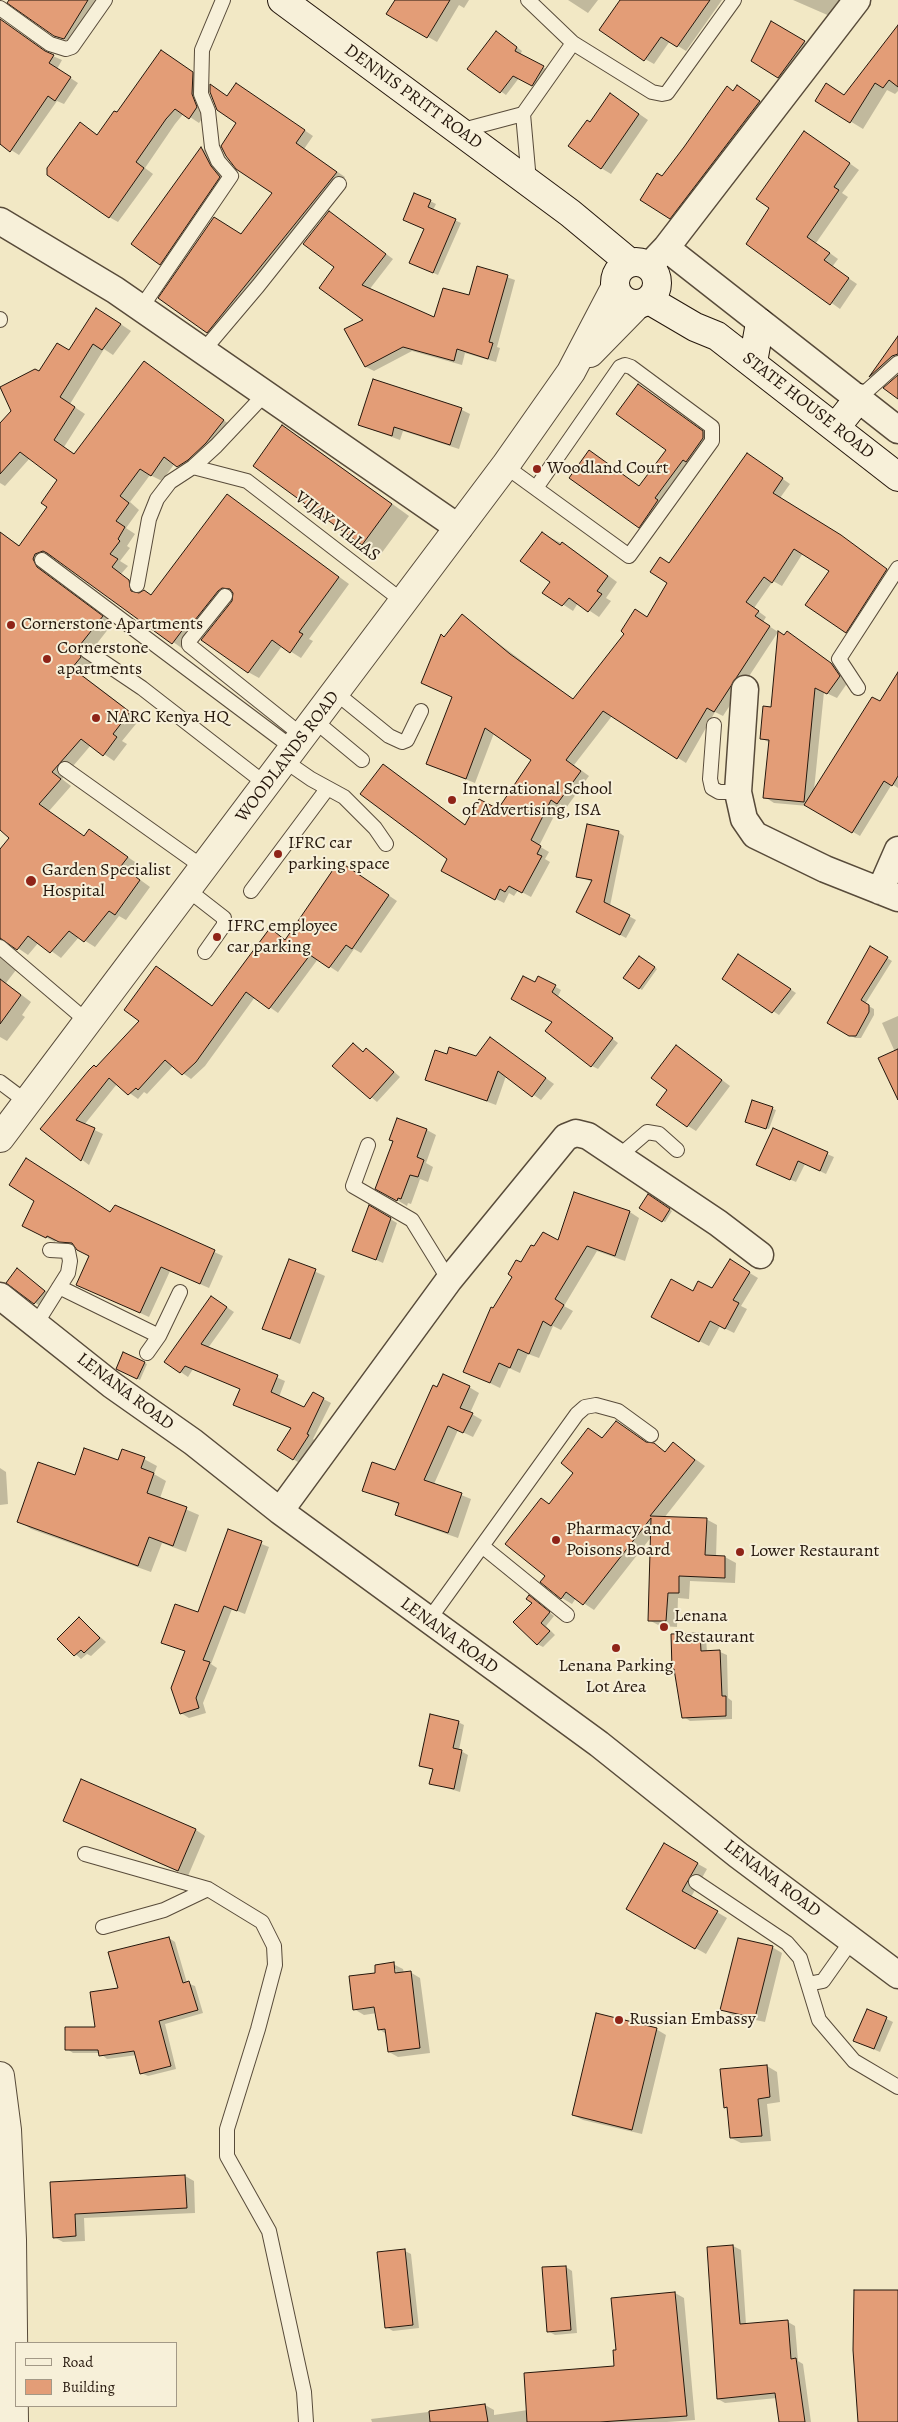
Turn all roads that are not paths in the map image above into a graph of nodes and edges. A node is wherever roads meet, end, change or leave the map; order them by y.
1 (105, 0) edge
2 (223, 0) edge
3 (282, 0) edge
4 (528, 0) edge
5 (734, 0) edge
6 (857, 0) edge
7 (0, 8) edge
8 (574, 43) junction
9 (523, 114) junction
10 (458, 131) junction
11 (339, 184) dead end
12 (536, 190) junction
13 (0, 221) edge
14 (640, 279) junction
15 (141, 308) junction
16 (760, 323) junction
17 (203, 351) junction
18 (753, 362) junction
19 (898, 363) edge
20 (265, 394) junction
21 (859, 398) junction
22 (836, 427) junction
23 (898, 430) edge
24 (505, 466) junction
25 (193, 467) junction
26 (898, 477) edge
27 (536, 488) junction
28 (459, 528) junction
29 (42, 560) dead end
30 (898, 568) edge
31 (137, 585) dead end
32 (225, 596) dead end
33 (405, 602) junction
34 (87, 651) dead end
35 (858, 688) dead end
36 (745, 689) dead end
37 (336, 693) junction
38 (421, 711) dead end
39 (714, 725) dead end
40 (300, 742) junction
41 (362, 760) dead end
42 (65, 769) dead end
43 (266, 785) junction
44 (327, 789) junction
45 (738, 792) junction
46 (386, 844) dead end
47 (898, 850) edge
48 (204, 868) junction
49 (188, 890) junction
50 (251, 891) dead end
51 (889, 894) edge
52 (0, 947) edge
53 (204, 952) dead end
54 (88, 1022) junction
55 (0, 1082) edge
56 (28, 1103) junction
57 (0, 1138) edge
58 (368, 1145) dead end
59 (677, 1150) dead end
60 (618, 1157) junction
61 (50, 1250) dead end
62 (760, 1255) dead end
63 (449, 1280) junction
64 (59, 1288) junction
65 (180, 1292) dead end
66 (0, 1296) edge
67 (36, 1324) junction
68 (159, 1336) junction
69 (147, 1353) dead end
70 (651, 1435) dead end
71 (280, 1511) junction
72 (482, 1546) junction
73 (567, 1615) dead end
74 (428, 1621) junction
75 (85, 1854) dead end
76 (696, 1882) dead end
77 (208, 1889) junction
78 (103, 1927) dead end
79 (852, 1940) junction
80 (898, 1975) edge
81 (808, 1984) junction
82 (0, 2076) edge
83 (898, 2087) edge
84 (6, 2284) edge
85 (14, 2422) edge
86 (306, 2422) edge

1 - 7 lane
2 - 15 lane
3 - 10 street, DENNIS PRITT ROAD
4 - 8 lane
5 - 8 lane
6 - 14 street
8 - 9 lane
9 - 10 lane
9 - 12 lane
10 - 12 street, DENNIS PRITT ROAD
11 - 17 lane
12 - 14 street, DENNIS PRITT ROAD
13 - 15 street
14 - 16 street
14 - 18 street, STATE HOUSE ROAD
14 - 24 street, WOODLANDS ROAD
15 - 17 street
16 - 18 street
16 - 21 street
17 - 20 street
18 - 22 street, STATE HOUSE ROAD
19 - 21 lane
20 - 25 lane
20 - 28 street
21 - 22 street
21 - 23 street
22 - 26 street, STATE HOUSE ROAD
24 - 27 lane
24 - 28 street, WOODLANDS ROAD
25 - 31 lane
25 - 33 lane, VIJAY VILLAS
27 - 27 lane
28 - 33 street, WOODLANDS ROAD
29 - 40 lane
30 - 35 lane
32 - 40 lane
33 - 37 street, WOODLANDS ROAD
34 - 43 lane
36 - 45 street
37 - 38 lane
37 - 40 street, WOODLANDS ROAD
39 - 45 lane
40 - 41 lane
40 - 43 street, WOODLANDS ROAD
40 - 44 lane
42 - 48 lane
43 - 48 street, WOODLANDS ROAD
44 - 46 lane
44 - 50 lane
45 - 51 street
47 - 51 street
48 - 49 street, WOODLANDS ROAD
49 - 53 lane
49 - 54 street, WOODLANDS ROAD
52 - 54 lane
54 - 56 street, WOODLANDS ROAD
55 - 56 lane
56 - 57 street, WOODLANDS ROAD
58 - 63 lane
59 - 60 lane
60 - 62 street
60 - 63 street
61 - 64 lane
63 - 71 street
64 - 67 lane
64 - 68 lane
65 - 68 lane
66 - 67 street, LENANA ROAD
67 - 71 street, LENANA ROAD
68 - 69 lane
70 - 72 lane
71 - 74 street, LENANA ROAD
72 - 73 lane
72 - 74 lane
74 - 79 street, LENANA ROAD
75 - 77 lane
76 - 81 lane
77 - 78 lane
77 - 86 lane
79 - 80 street, LENANA ROAD
79 - 81 lane
81 - 83 lane
82 - 84 street
84 - 85 street

